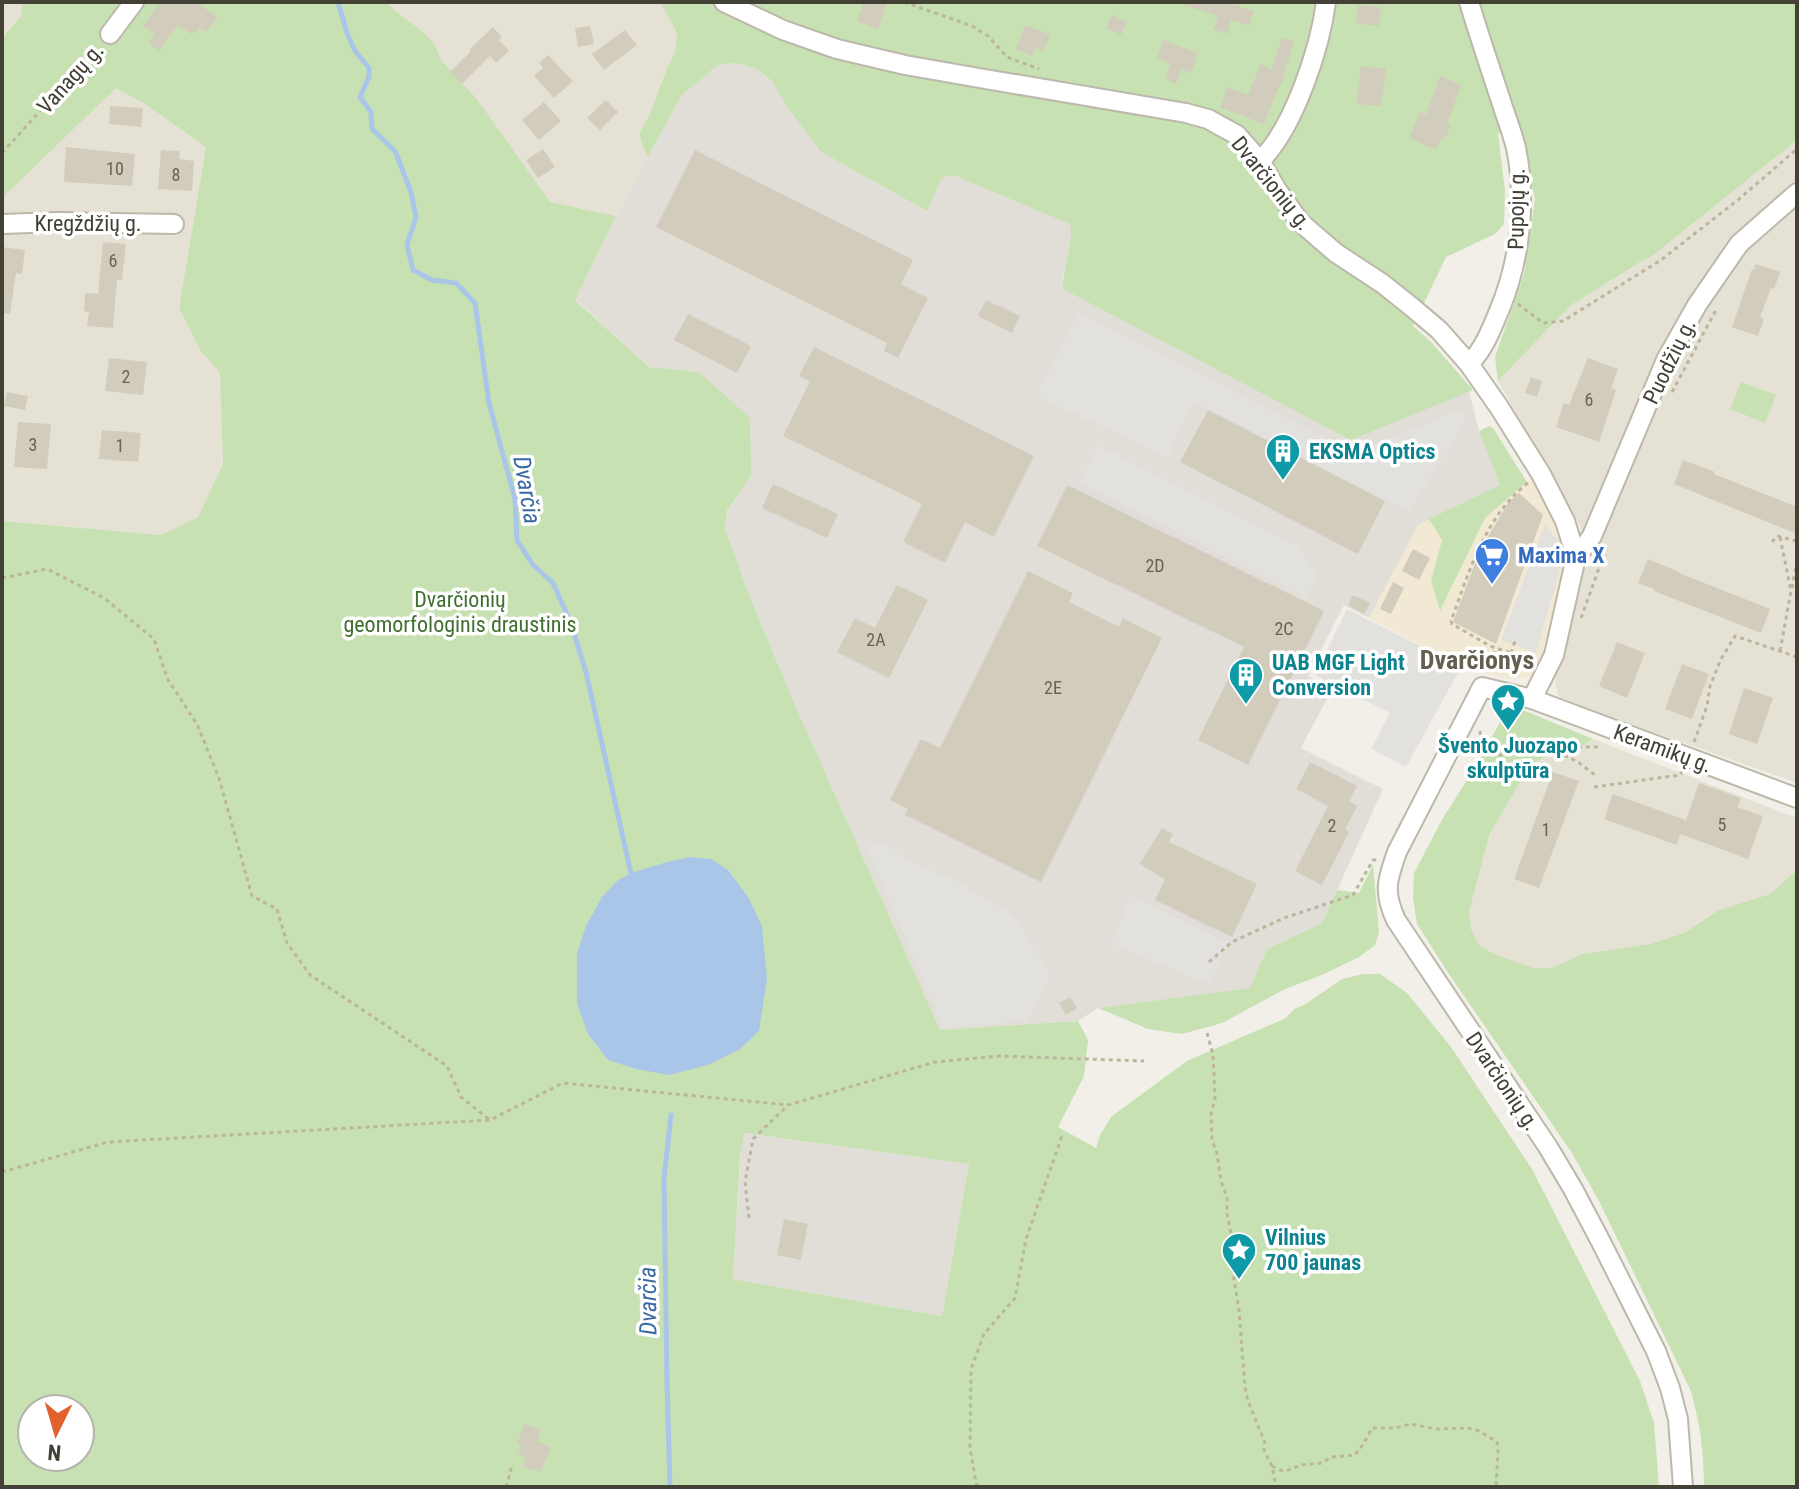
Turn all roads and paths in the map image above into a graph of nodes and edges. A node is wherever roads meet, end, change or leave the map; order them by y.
1 (134, 2) edge
2 (724, 2) edge
3 (904, 2) edge
4 (1326, 2) edge
5 (1469, 2) edge
6 (110, 34) joint
7 (1043, 71) dead end
8 (1797, 149) edge
9 (2, 153) edge
10 (1260, 161) junction
11 (1797, 193) edge
12 (2, 224) edge
13 (174, 224) dead end
14 (1507, 293) junction
15 (1720, 303) dead end
16 (1469, 364) junction
17 (1671, 394) dead end
18 (1541, 474) junction
19 (1780, 537) junction
20 (1797, 541) edge
21 (1772, 542) dead end
22 (1607, 545) dead end
23 (1574, 550) junction
24 (1797, 561) edge
25 (2, 578) edge
26 (1791, 591) junction
27 (1582, 617) dead end
28 (1516, 638) dead end
29 (1496, 648) junction
30 (1780, 651) junction
31 (1511, 653) junction
32 (1797, 657) edge
33 (1549, 666) junction
34 (1481, 681) junction
35 (1532, 699) junction
36 (1464, 722) junction
37 (1598, 747) dead end
38 (1550, 748) junction
39 (1688, 758) junction
40 (1595, 775) dead end
41 (1594, 787) dead end
42 (1797, 798) edge
43 (1394, 860) junction
44 (1209, 962) dead end
45 (1207, 1033) dead end
46 (1144, 1061) dead end
47 (788, 1105) junction
48 (490, 1120) junction
49 (1063, 1133) dead end
50 (2, 1172) edge
51 (749, 1218) dead end
52 (512, 1466) dead end
53 (1272, 1466) junction
54 (506, 1487) edge
55 (977, 1487) edge
56 (1276, 1487) edge
57 (1496, 1487) edge
58 (1683, 1487) edge

1 - 6 street, Vanagų g.
2 - 10 street, Dvarčionių g.
3 - 7 path
4 - 10 street
5 - 14 street, Pupojų g.
6 - 9 path, Vanagų g.
8 - 14 path
10 - 16 street, Dvarčionių g.
11 - 23 street, Puodžių g.
12 - 13 street, Kregždžių g.
14 - 16 street, Pupojų g.
15 - 17 path
16 - 18 street, Dvarčionių g.
18 - 23 street, Dvarčionių g.
18 - 29 path
19 - 20 path
19 - 21 path
19 - 26 path
22 - 27 path
23 - 33 street, Dvarčionių g.
24 - 26 path
25 - 48 path
26 - 30 path
28 - 31 path
29 - 31 path
29 - 34 path
30 - 32 path
30 - 39 path
31 - 33 path
33 - 35 street, Dvarčionių g.
34 - 35 street, Keramikų g.
34 - 36 street, Dvarčionių g.
35 - 39 street, Keramikų g.
36 - 38 path
36 - 43 street, Dvarčionių g.
37 - 38 path
38 - 40 path
39 - 41 path
39 - 42 street, Keramikų g.
43 - 44 path
43 - 58 street, Dvarčionių g.
45 - 53 path
46 - 47 path
47 - 48 path
47 - 51 path
48 - 50 path
49 - 55 path
52 - 54 path
53 - 56 path
53 - 57 path

